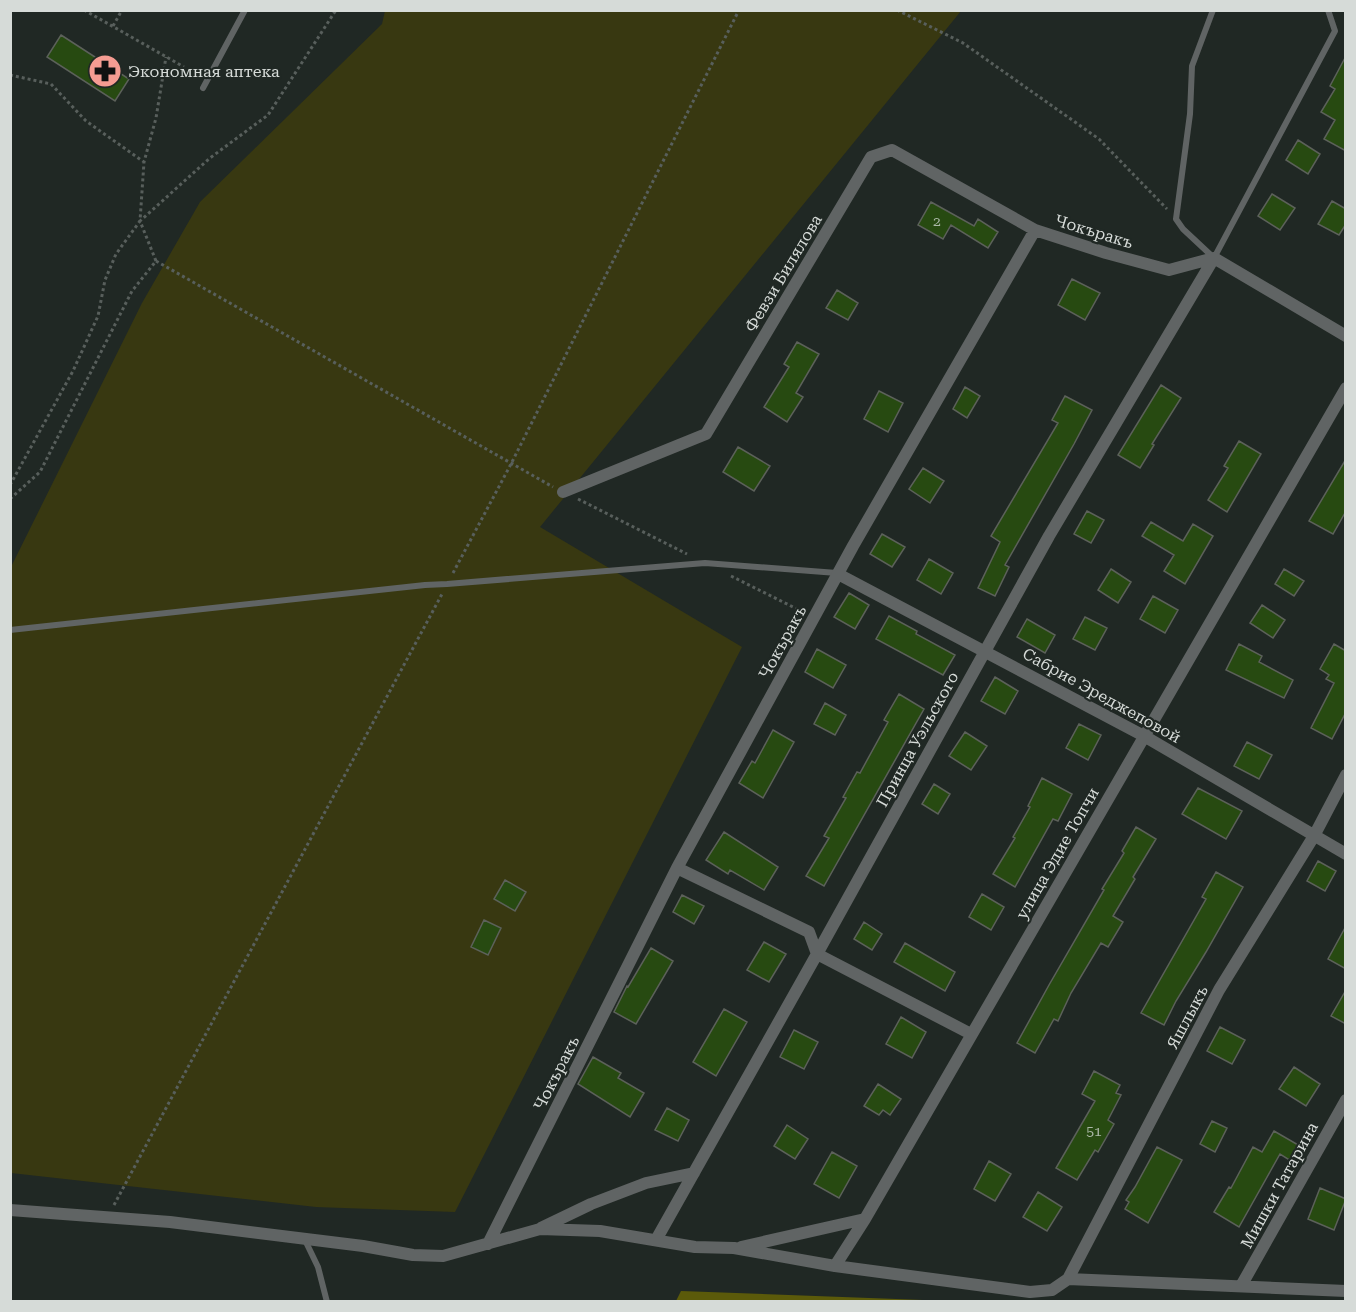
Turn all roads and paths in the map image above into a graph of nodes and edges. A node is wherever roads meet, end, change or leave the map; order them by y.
1 (84, 10) edge
2 (122, 10) edge
3 (245, 10) edge
4 (336, 10) edge
5 (739, 10) edge
6 (897, 10) edge
7 (1213, 10) edge
8 (1328, 10) edge
9 (113, 26) junction
10 (166, 57) junction
11 (184, 67) dead end
12 (10, 75) edge
13 (203, 88) dead end
14 (144, 162) junction
15 (1176, 219) junction
16 (140, 221) junction
17 (1035, 230) junction
18 (1214, 258) junction
19 (156, 261) junction
20 (1346, 336) edge
21 (1346, 388) edge
22 (511, 464) junction
23 (10, 485) edge
24 (563, 492) junction
25 (10, 499) edge
26 (705, 563) junction
27 (725, 573) dead end
28 (838, 574) junction
29 (447, 584) junction
30 (814, 618) junction
31 (10, 630) edge
32 (985, 650) junction
33 (1144, 736) junction
34 (1346, 776) edge
35 (1314, 836) junction
36 (1346, 854) edge
37 (677, 868) junction
38 (817, 954) junction
39 (971, 1034) junction
40 (1346, 1100) edge
41 (694, 1173) junction
42 (10, 1210) edge
43 (108, 1217) junction
44 (865, 1219) junction
45 (540, 1229) junction
46 (304, 1238) junction
47 (656, 1240) junction
48 (488, 1244) junction
49 (734, 1248) junction
50 (835, 1266) junction
51 (1068, 1279) junction
52 (1241, 1286) junction
53 (1346, 1291) edge
54 (327, 1302) edge

1 - 9 path
2 - 9 path
3 - 13 lane
4 - 16 path
5 - 22 path
6 - 15 path
7 - 15 lane
8 - 18 lane
9 - 10 path
10 - 11 path
10 - 14 path
12 - 14 path
14 - 16 path
15 - 18 lane
16 - 19 path
16 - 23 path
17 - 18 street, Чокъракъ
17 - 24 street, Февзи Билялова
17 - 28 street, Чокъракъ
18 - 20 street
18 - 32 street, Принца Уэльского
19 - 22 path
19 - 25 path
21 - 33 street, улица Эдие Топчи
22 - 24 path
22 - 29 path
24 - 26 path
26 - 28 lane
26 - 29 lane
27 - 30 path
28 - 30 street, Чокъракъ
28 - 32 street, Сабрие Эреджеповой
29 - 31 lane
29 - 43 path
30 - 37 street, Чокъракъ
32 - 33 street, Сабрие Эреджеповой
32 - 38 street, Принца Уэльского
33 - 35 street, Сабрие Эреджеповой
33 - 39 street, улица Эдие Топчи
34 - 35 street, Яшлыкъ
35 - 36 street, Сабрие Эреджеповой
35 - 51 street, Яшлыкъ
37 - 38 street
37 - 48 street, Чокъракъ
38 - 39 street
38 - 41 street, Принца Уэльского
39 - 44 street, улица Эдие Топчи
40 - 52 street, Мишки Татарина
41 - 45 street
41 - 47 street, Принца Уэльского
42 - 43 street
43 - 46 street
44 - 49 street
44 - 50 street, улица Эдие Топчи
45 - 47 street
45 - 48 street
46 - 48 street
46 - 54 lane
47 - 49 street
49 - 50 street
50 - 51 street
51 - 52 street
52 - 53 street

